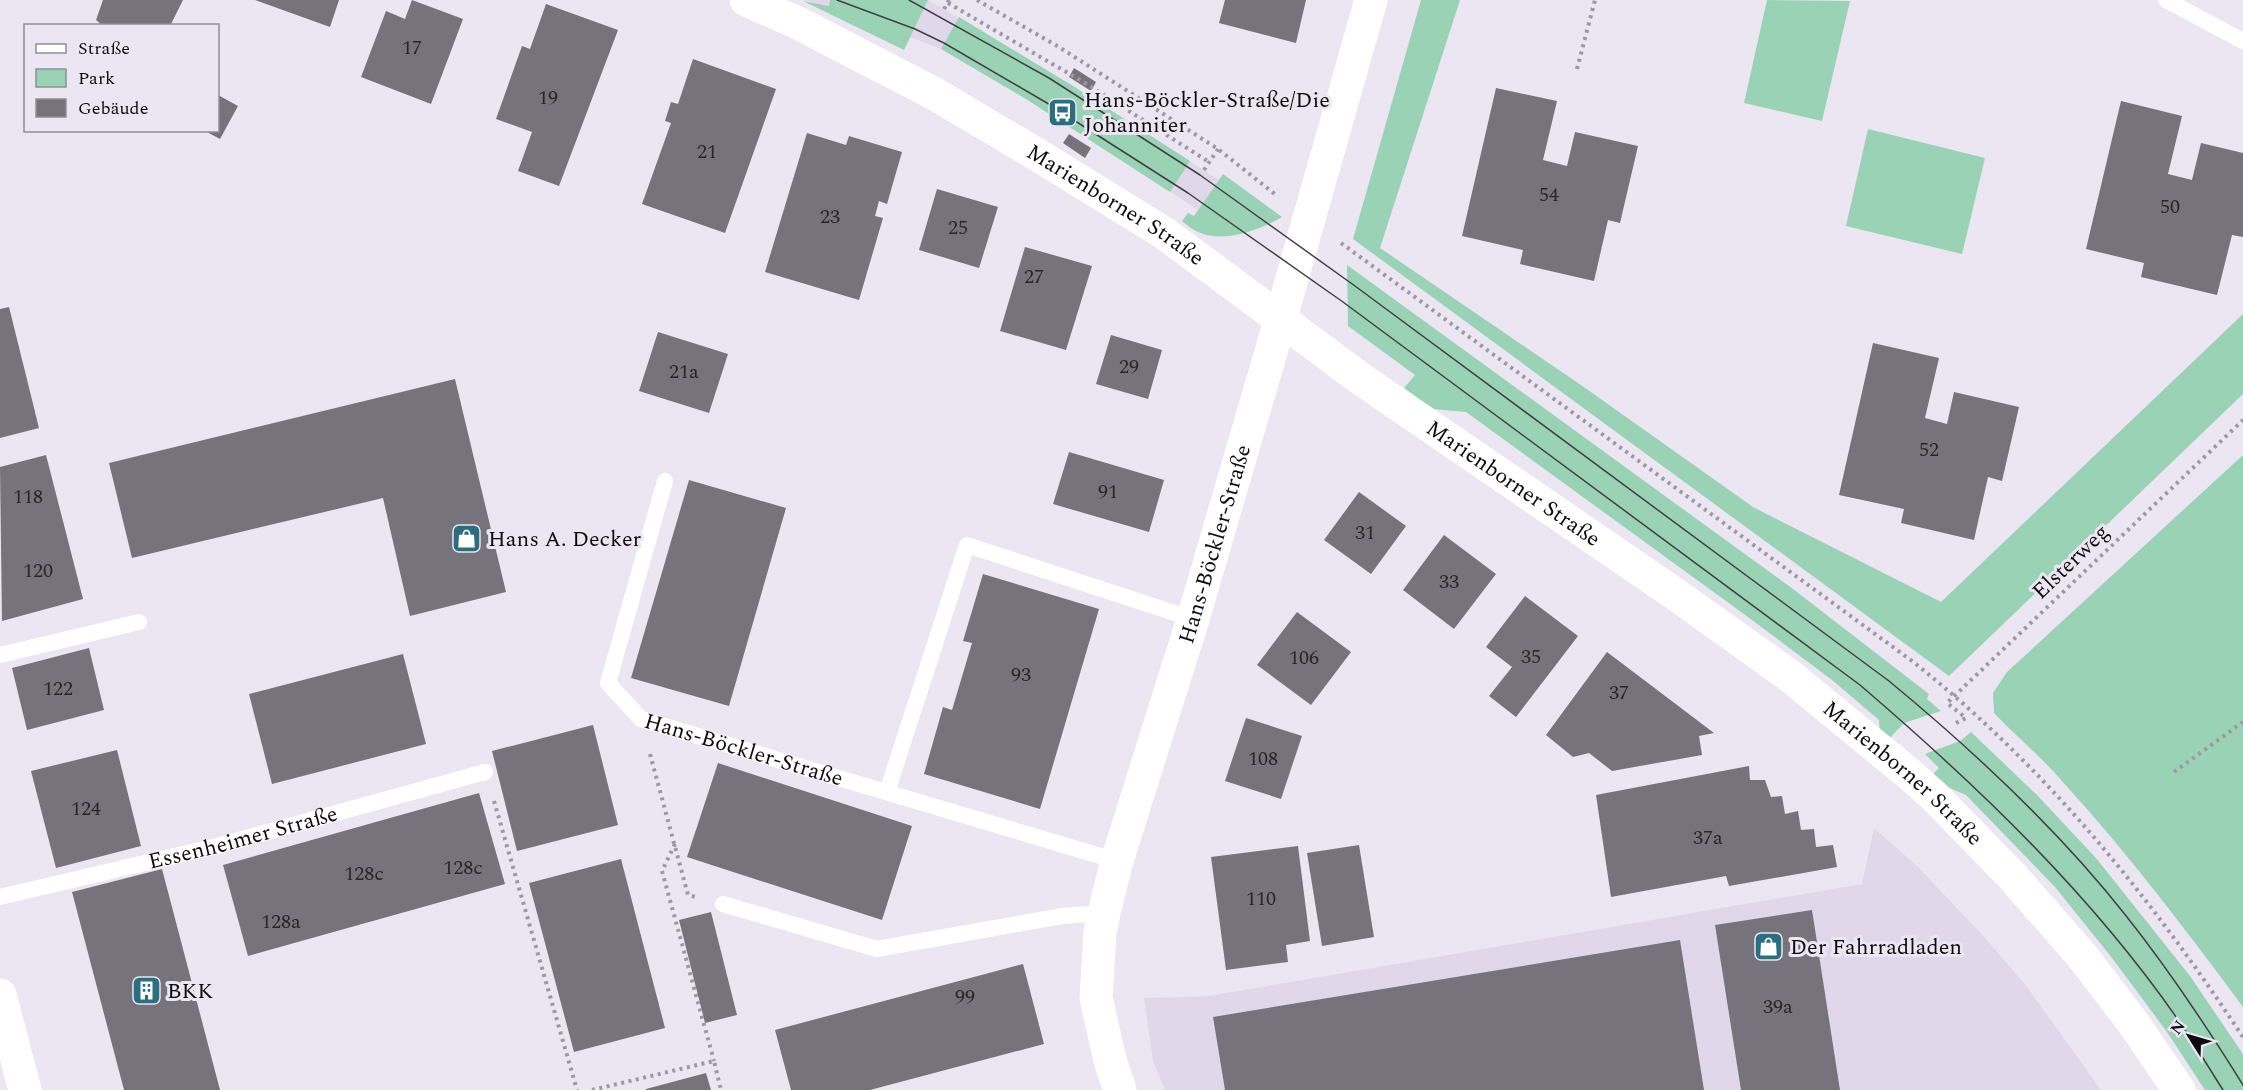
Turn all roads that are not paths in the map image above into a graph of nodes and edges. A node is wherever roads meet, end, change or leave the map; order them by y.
1 (746, 0) edge
2 (1371, 0) edge
3 (2166, 0) edge
4 (2243, 41) edge
5 (1280, 321) junction
6 (665, 481) dead end
7 (1193, 619) junction
8 (139, 622) dead end
9 (0, 655) edge
10 (485, 772) road end
11 (887, 792) junction
12 (1117, 861) junction
13 (0, 897) edge
14 (723, 904) road end
15 (1104, 913) junction
16 (0, 995) edge
17 (25, 1090) edge
18 (1120, 1090) edge
19 (2179, 1090) edge

1 - 5 street, Marienborner Straße
2 - 5 street, Hans-Böckler-Straße
3 - 4 lane
5 - 7 street, Hans-Böckler-Straße
5 - 19 street, Marienborner Straße
6 - 11 lane, Hans-Böckler-Straße
7 - 11 lane
7 - 12 street, Hans-Böckler-Straße
8 - 9 lane
10 - 13 lane, Essenheimer Straße
11 - 12 lane, Hans-Böckler-Straße
12 - 15 street, Hans-Böckler-Straße
14 - 15 lane
15 - 18 street, Hans-Böckler-Straße
16 - 17 street

